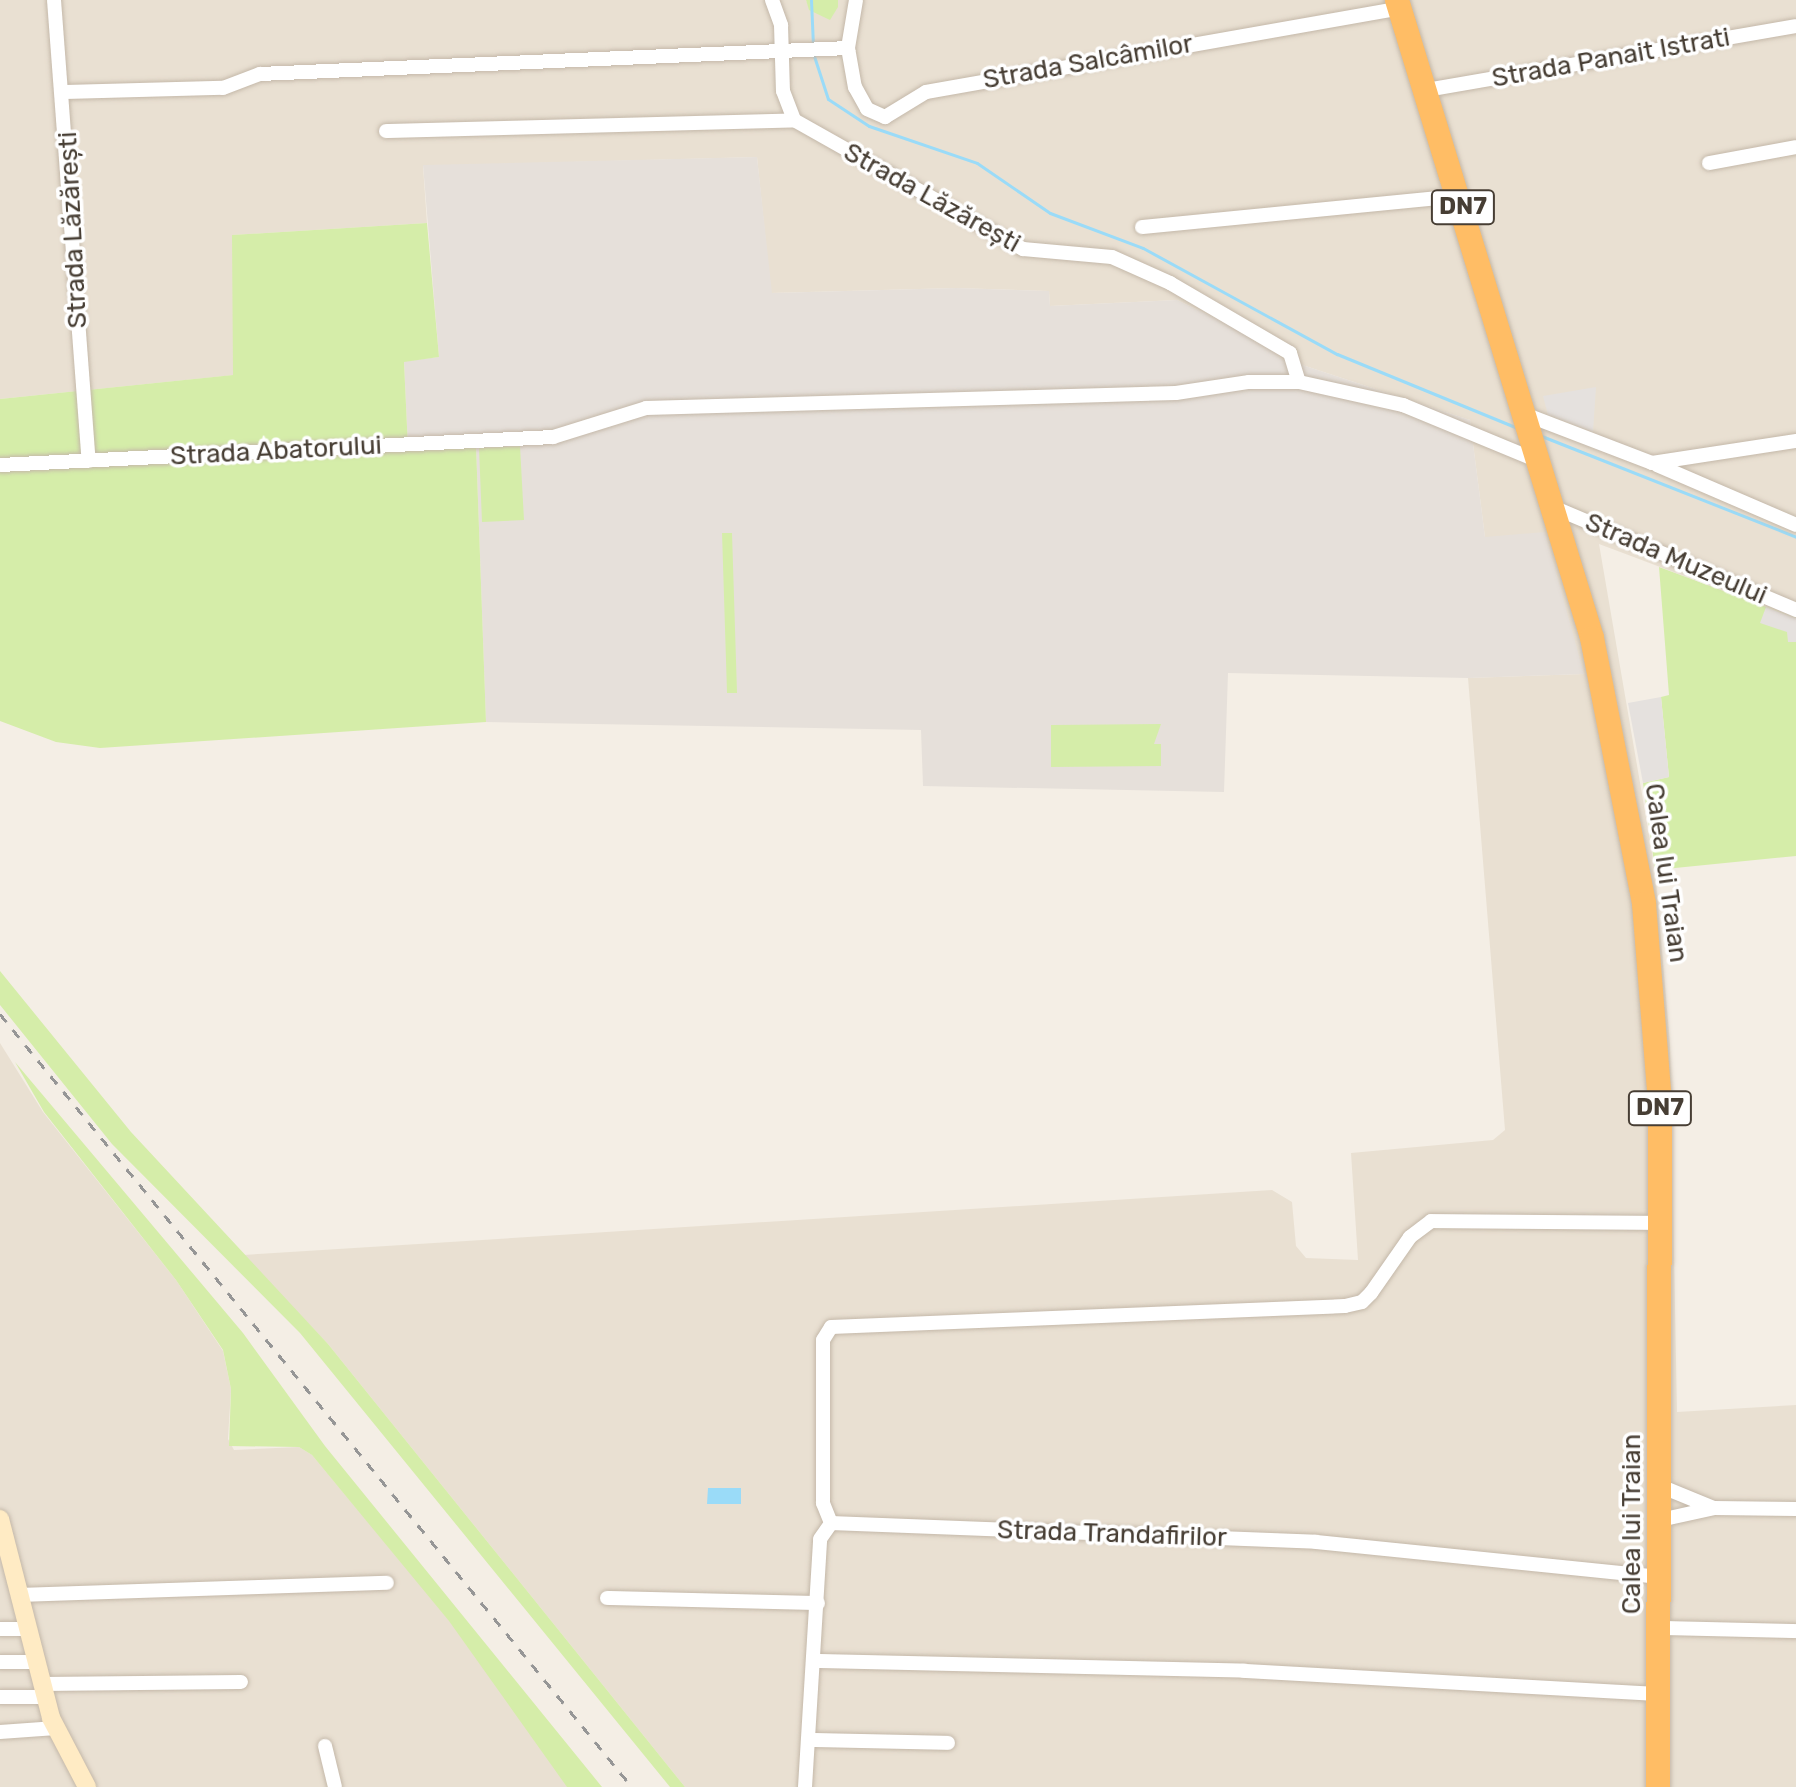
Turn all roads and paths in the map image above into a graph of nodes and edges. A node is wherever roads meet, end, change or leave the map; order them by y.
1 (54, 0) edge
2 (772, 0) edge
3 (856, 0) edge
4 (1398, 4) edge
5 (1796, 26) edge
6 (848, 48) junction
7 (782, 52) junction
8 (1426, 90) junction
9 (65, 92) junction
10 (794, 120) junction
11 (386, 131) dead end
12 (1796, 147) edge
13 (1709, 163) dead end
14 (1459, 196) junction
15 (1142, 227) dead end
16 (1299, 382) junction
17 (1534, 436) junction
18 (1796, 441) edge
19 (89, 461) junction
20 (1652, 463) junction
21 (0, 465) edge
22 (1555, 508) junction
23 (1796, 525) edge
24 (1796, 610) edge
25 (1660, 1223) junction
26 (1660, 1486) junction
27 (1714, 1508) junction
28 (1796, 1509) edge
29 (0, 1519) edge
30 (1660, 1520) junction
31 (831, 1523) junction
32 (1660, 1577) junction
33 (387, 1583) dead end
34 (18, 1595) junction
35 (607, 1598) dead end
36 (818, 1603) junction
37 (1660, 1628) junction
38 (0, 1629) edge
39 (27, 1629) junction
40 (1796, 1631) edge
41 (816, 1661) junction
42 (0, 1662) edge
43 (35, 1662) junction
44 (241, 1682) dead end
45 (43, 1691) junction
46 (1659, 1694) junction
47 (0, 1697) edge
48 (56, 1728) junction
49 (0, 1732) edge
50 (810, 1740) junction
51 (948, 1743) dead end
52 (325, 1746) dead end
53 (87, 1787) edge
54 (335, 1787) edge
55 (805, 1787) edge
56 (1658, 1787) edge

1 - 9 street, Strada Lăzărești
2 - 7 street
3 - 6 street
4 - 6 street, Strada Salcâmilor
4 - 8 highway, Calea lui Traian / DN7
5 - 8 street, Strada Panait Istrati
6 - 7 street
7 - 9 street
7 - 10 street
8 - 14 highway, Calea lui Traian / DN7
9 - 19 street, Strada Lăzărești
10 - 11 street
10 - 16 street, Strada Lăzărești
12 - 13 street
14 - 15 street
14 - 17 highway, Calea lui Traian / DN7
16 - 17 street, Strada Abatorului
16 - 19 street, Strada Abatorului
17 - 20 street, Strada Abatorului
17 - 22 highway, Calea lui Traian / DN7
18 - 20 street
19 - 21 street, Strada Abatorului
20 - 23 street, Strada Abatorului
22 - 24 street, Strada Muzeului
22 - 25 highway, Calea lui Traian / DN7
25 - 26 highway, Calea lui Traian / DN7
25 - 31 street
26 - 27 street
26 - 30 highway, Calea lui Traian / DN7
27 - 28 street
27 - 30 street
29 - 34 street
30 - 32 highway, Calea lui Traian / DN7
31 - 32 street, Strada Trandafirilor
31 - 36 street
32 - 37 highway, Calea lui Traian / DN7
33 - 34 street
34 - 39 street
35 - 36 street
36 - 41 street
37 - 40 street
37 - 46 highway, Calea lui Traian / DN7
38 - 39 street
39 - 43 street
41 - 46 street
41 - 50 street
42 - 43 street
43 - 45 street
44 - 45 street
45 - 47 street
45 - 48 street
46 - 56 highway, Calea lui Traian / DN7
48 - 49 street
48 - 53 street
50 - 51 street
50 - 55 street
52 - 54 street

